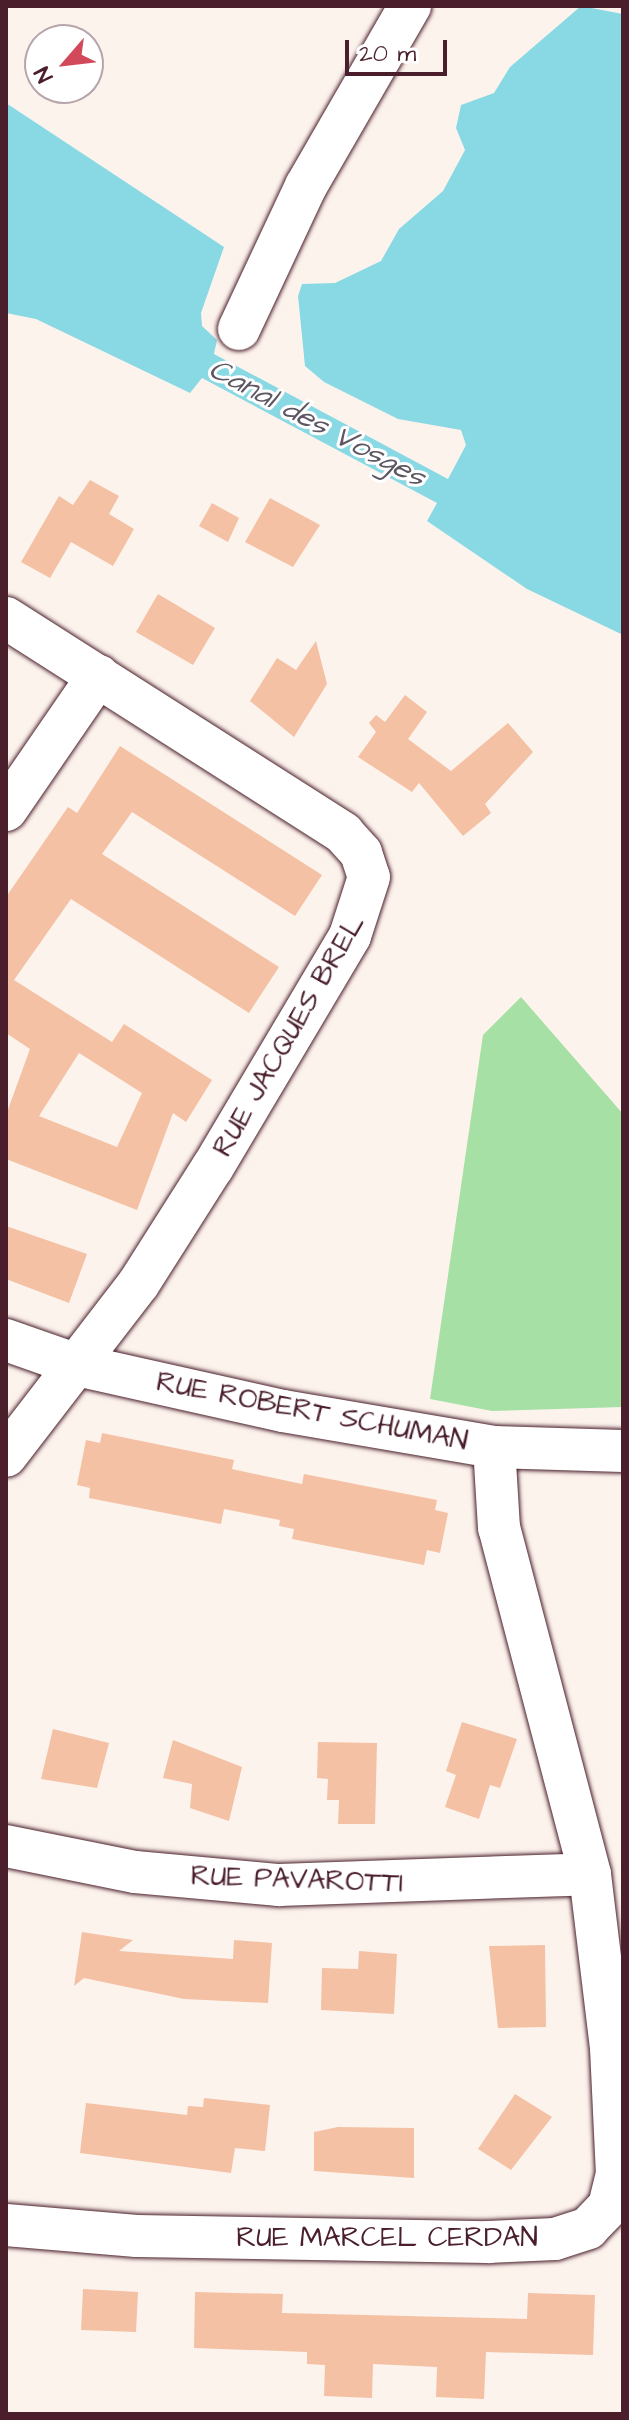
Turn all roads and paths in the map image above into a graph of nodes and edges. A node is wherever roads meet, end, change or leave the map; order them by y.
1 (410, 6) edge
2 (239, 329) dead end
3 (6, 618) edge
4 (98, 676) junction
5 (6, 810) edge
6 (6, 1340) edge
7 (77, 1365) junction
8 (494, 1447) junction
9 (623, 1451) edge
10 (6, 1456) edge
11 (6, 1846) edge
12 (590, 1874) junction
13 (6, 2225) edge

1 - 2 street
3 - 4 street, RUE JACQUES BREL
4 - 5 street
4 - 7 street, RUE JACQUES BREL
6 - 7 street, RUE ROBERT SCHUMAN
7 - 8 street, RUE ROBERT SCHUMAN
7 - 10 street, RUE JACQUES BREL
8 - 9 street, RUE ROBERT SCHUMAN
8 - 12 street, RUE MARCEL CERDAN
11 - 12 street, RUE PAVAROTTI
12 - 13 street, RUE MARCEL CERDAN

